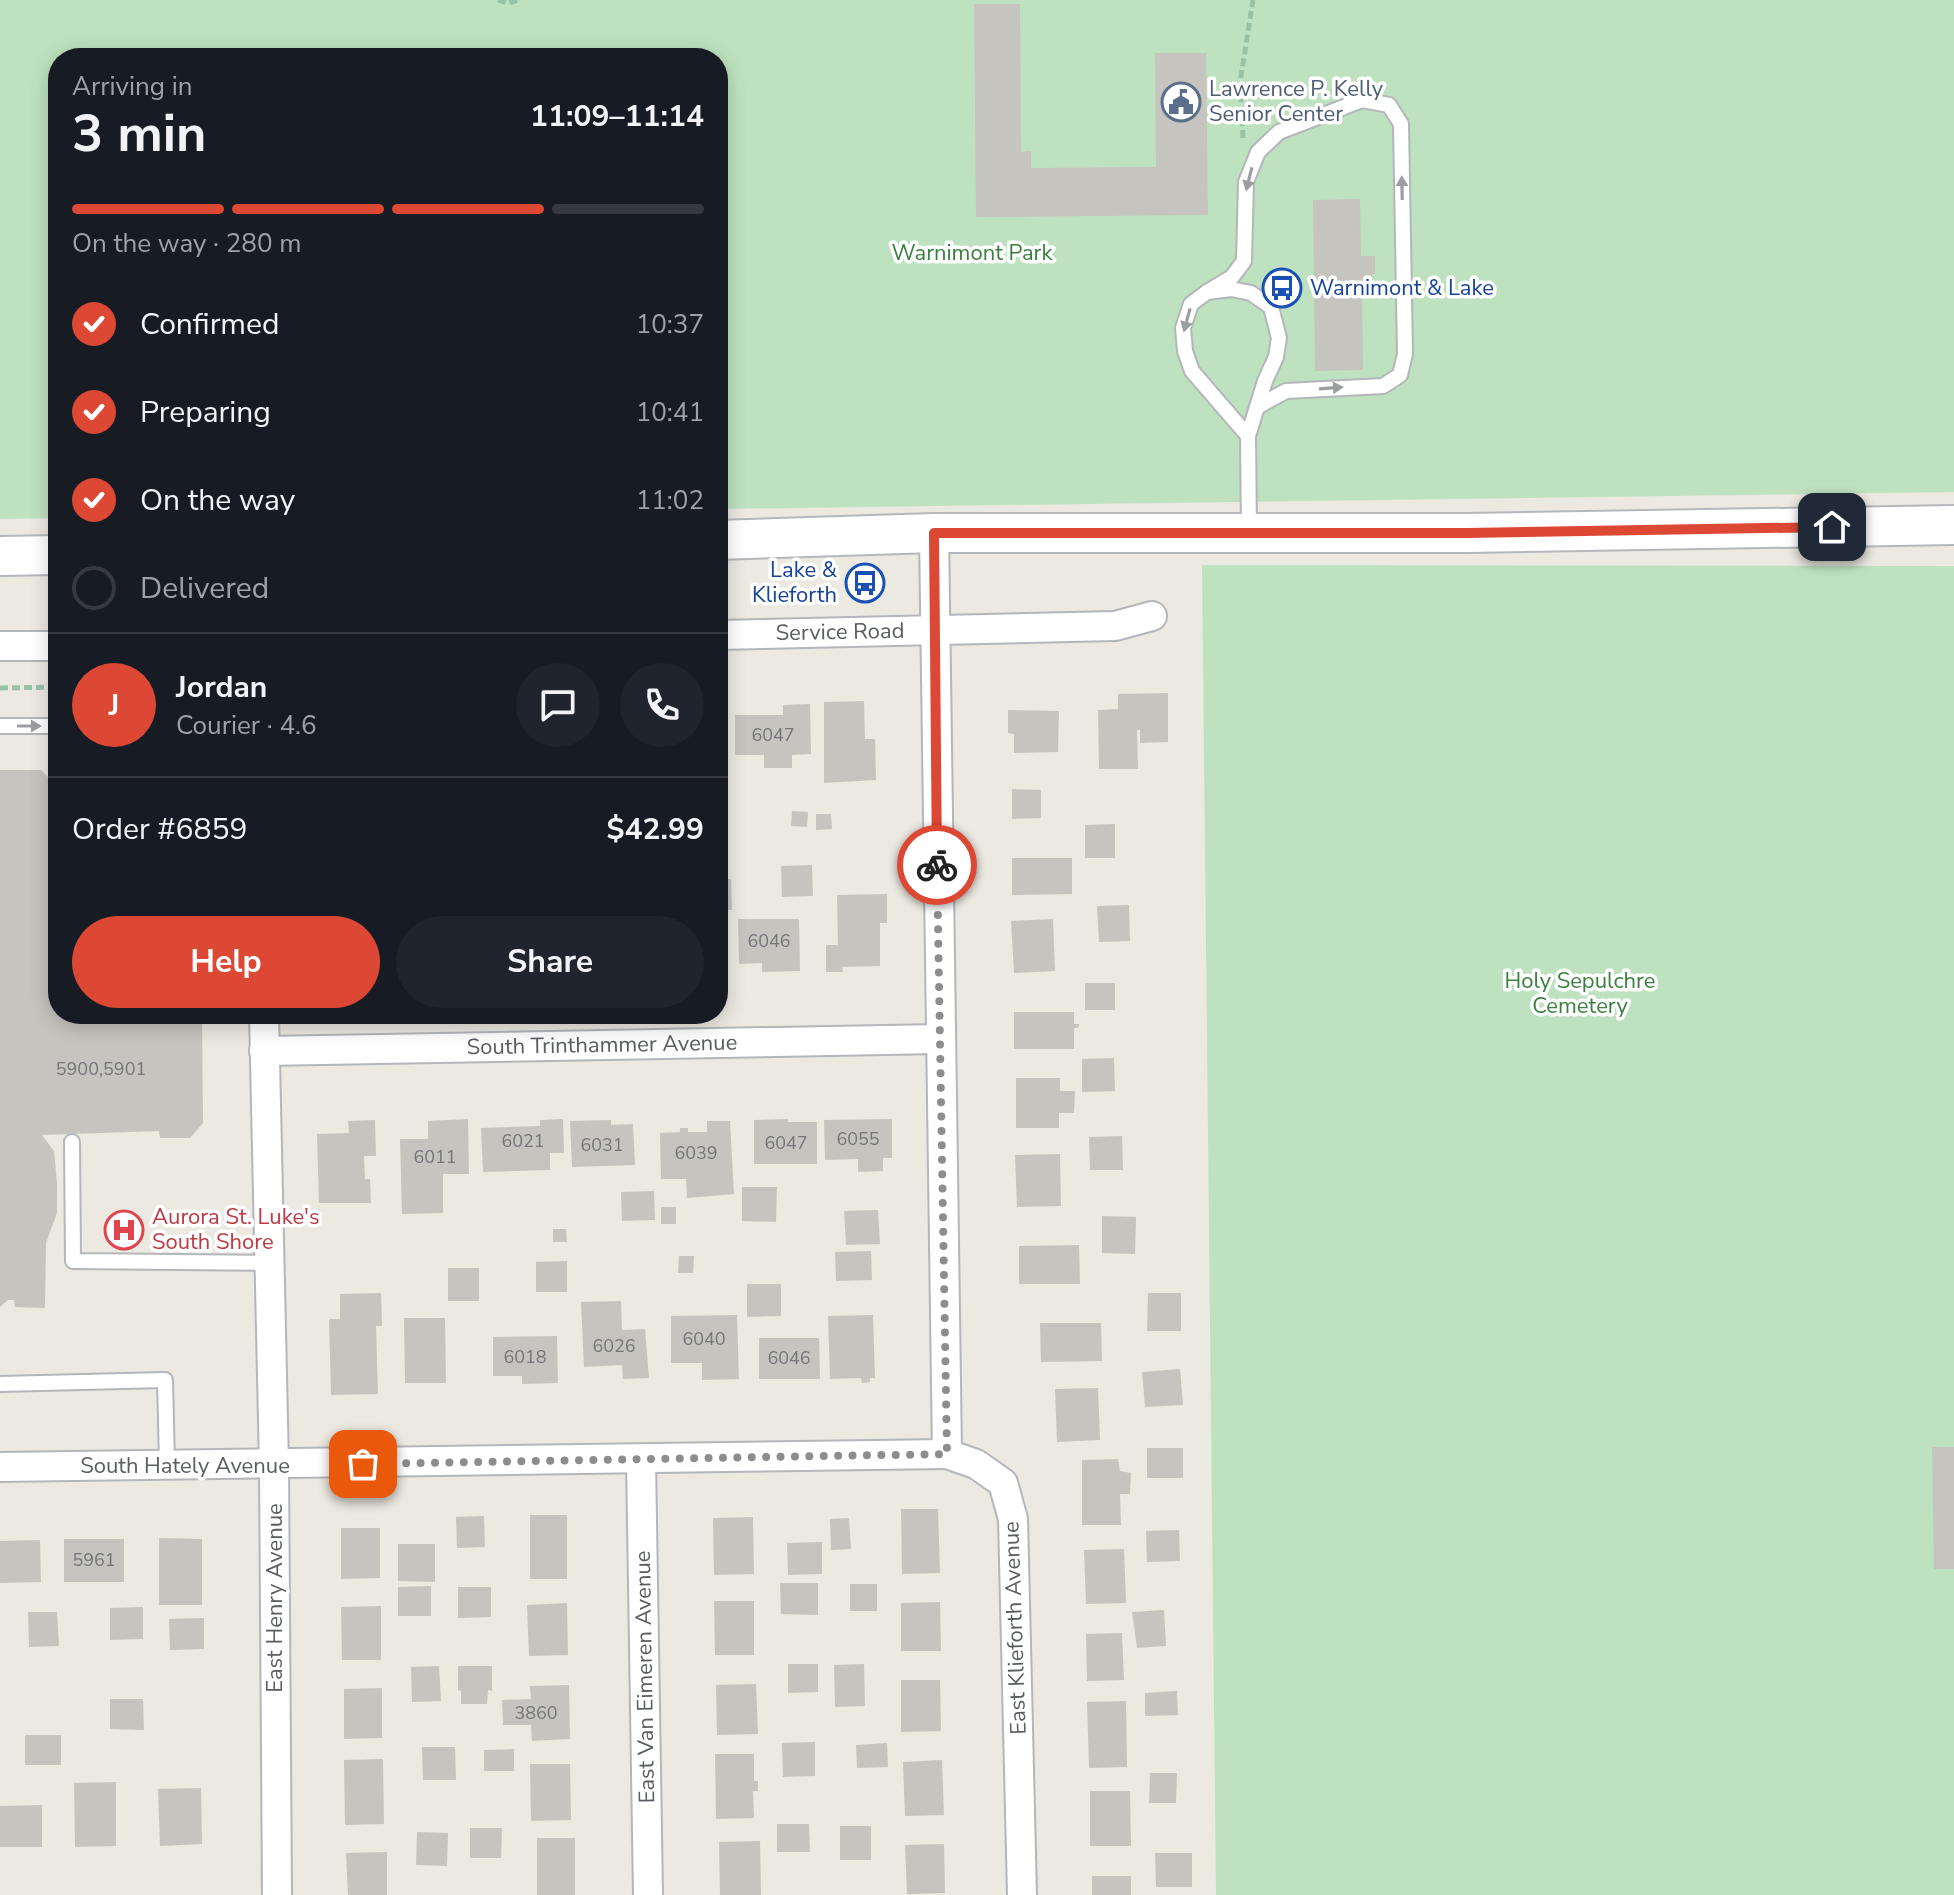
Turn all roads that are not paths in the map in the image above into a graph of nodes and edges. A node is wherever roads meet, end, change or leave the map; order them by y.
1 (1207, 292) junction
2 (1257, 407) junction
3 (1248, 436) junction
4 (1954, 525) edge
5 (934, 533) junction
6 (1249, 533) junction
7 (728, 540) edge
8 (48, 555) edge
9 (0, 556) edge
10 (1152, 616) dead end
11 (934, 629) junction
12 (728, 635) edge
13 (0, 646) edge
14 (48, 646) edge
15 (0, 726) edge
16 (48, 726) edge
17 (264, 1024) edge
18 (940, 1039) junction
19 (264, 1051) junction
20 (72, 1142) dead end
21 (269, 1263) junction
22 (0, 1384) edge
23 (947, 1454) junction
24 (641, 1459) junction
25 (167, 1466) junction
26 (274, 1466) junction
27 (0, 1467) edge
28 (277, 1895) edge
29 (648, 1895) edge
30 (1022, 1895) edge

1 - 2 lane
2 -> 1 lane
1 -> 3 lane
2 - 3 lane
3 - 6 lane
4 - 6 main road
5 - 6 main road
5 - 7 main road
5 - 11 street
8 - 9 main road
10 - 11 street, Service Road
11 - 12 street, Service Road
11 - 18 street
13 - 14 street
15 -> 16 lane
17 - 19 street, East Henry Avenue
18 - 19 street, South Trinthammer Avenue
18 - 23 street
19 - 21 street, East Henry Avenue
20 - 21 lane
21 - 26 street, East Henry Avenue
22 - 25 lane
23 - 24 street, South Hately Avenue
23 - 30 street, East Klieforth Avenue
24 - 26 street, South Hately Avenue
24 - 29 street, East Van Eimeren Avenue
25 - 26 street, South Hately Avenue
25 - 27 street, South Hately Avenue
26 - 28 street, East Henry Avenue

